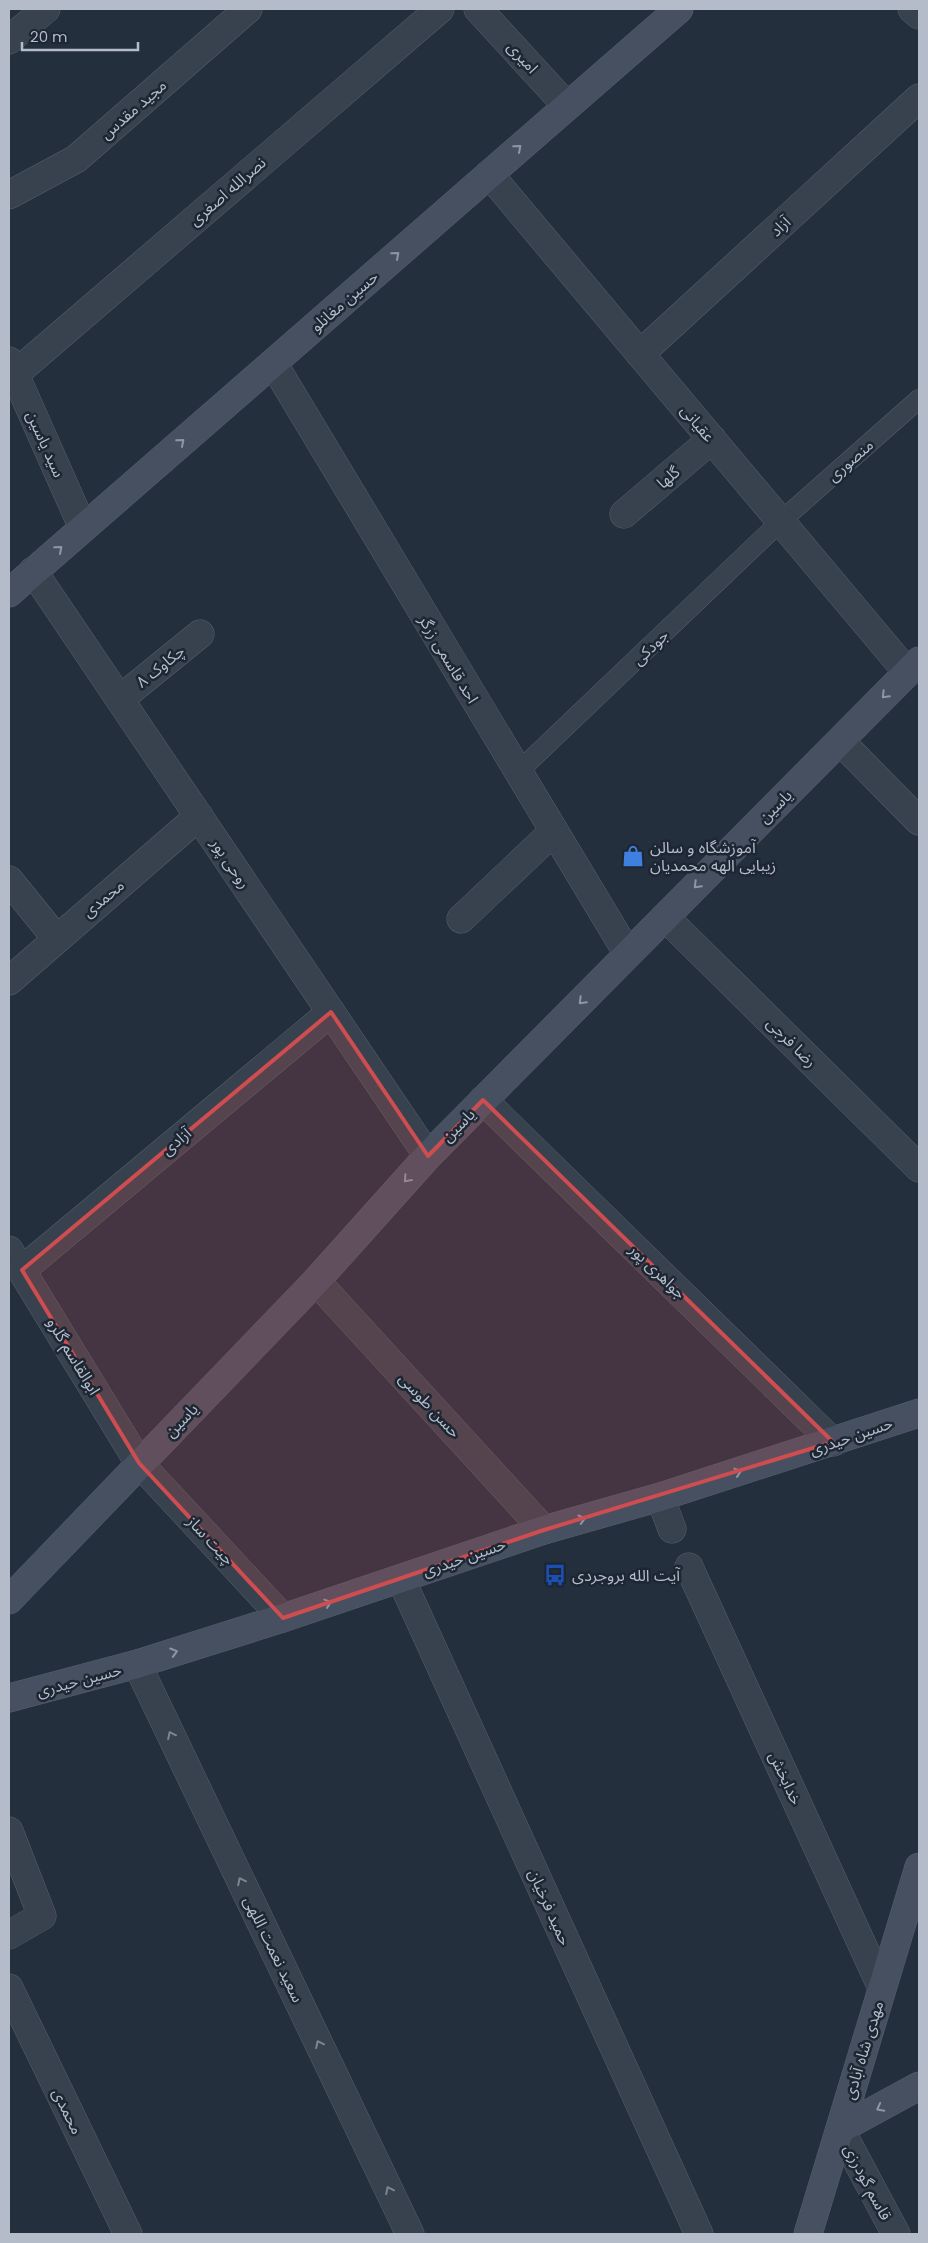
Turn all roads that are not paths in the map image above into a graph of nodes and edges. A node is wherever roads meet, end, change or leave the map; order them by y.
1 (46, 9) edge
2 (248, 9) edge
3 (440, 9) edge
4 (478, 9) edge
5 (679, 9) edge
6 (912, 9) edge
7 (919, 15) edge
8 (9, 40) edge
9 (919, 98) edge
10 (567, 106) junction
11 (489, 174) junction
12 (9, 195) edge
13 (640, 354) junction
14 (273, 363) junction
15 (12, 367) edge
16 (919, 400) edge
17 (712, 439) junction
18 (624, 514) dead end
19 (781, 521) junction
20 (83, 528) junction
21 (33, 572) junction
22 (9, 593) edge
23 (200, 634) dead end
24 (913, 667) edge
25 (120, 698) junction
26 (840, 741) junction
27 (518, 772) junction
28 (199, 816) junction
29 (919, 821) edge
30 (554, 831) junction
31 (9, 880) edge
32 (665, 917) junction
33 (461, 919) dead end
34 (56, 938) junction
35 (628, 954) junction
36 (9, 981) edge
37 (331, 1012) junction
38 (483, 1100) junction
39 (428, 1156) junction
40 (919, 1168) edge
41 (15, 1260) edge
42 (316, 1281) junction
43 (919, 1413) edge
44 (833, 1442) junction
45 (139, 1463) junction
46 (660, 1497) junction
47 (672, 1529) dead end
48 (544, 1530) junction
49 (690, 1567) dead end
50 (401, 1579) junction
51 (9, 1600) edge
52 (283, 1618) junction
53 (137, 1664) junction
54 (9, 1698) edge
55 (9, 1831) edge
56 (919, 1867) edge
57 (9, 1934) edge
58 (9, 1988) edge
59 (882, 1988) junction
60 (919, 2086) edge
61 (840, 2129) junction
62 (128, 2234) edge
63 (410, 2234) edge
64 (699, 2234) edge
65 (808, 2234) edge
66 (896, 2234) edge

1 - 8 street
2 - 12 street, مجید مقدس
3 - 15 street, نصرالله اصغری
4 - 10 street, امیری
5 - 10 street, حسین مغانلو
6 - 7 street
9 - 13 street, آزاد
11 -> 10 street, حسین مغانلو
11 - 13 street, عقیانی
14 -> 11 street, حسین مغانلو
13 - 17 street, عقیانی
20 -> 14 street, حسین مغانلو
14 - 27 street, احد قاسمی زرگر
15 - 20 street, سید یاسین
16 - 19 lane, منصوری
17 - 18 street, گلها
17 - 19 street, عقیانی
19 - 24 street, عقیانی
19 - 27 lane, جودکی
21 -> 20 street, حسین مغانلو
21 - 22 street, حسین مغانلو
21 - 25 street, روحی پور
23 - 25 street, چکاوک ۸
24 -> 26 street, یاسین
25 - 28 street, روحی پور
26 - 29 street
26 -> 32 street, یاسین
27 - 30 street, احد قاسمی زرگر
28 - 34 street, محمدی
28 - 37 street, روحی پور
30 - 33 street
30 - 35 street, احد قاسمی زرگر
31 - 34 street
32 - 35 street, یاسین
32 - 40 street, رضا فرجی
34 - 36 street, محمدی
35 -> 38 street, یاسین
37 - 39 street, روحی پور
37 - 41 street, آزادی
38 - 39 street, یاسین
38 - 44 street, جواهری پور
39 -> 42 street, یاسین
41 - 45 street, ابوالقاسم گلرو
42 - 45 street, یاسین
42 - 48 street, حسن طوسی
43 - 44 street, حسین حیدری
46 -> 44 street, حسین حیدری
45 - 51 street, یاسین
45 - 52 street, چیت ساز
46 - 47 street
48 -> 46 street, حسین حیدری
48 - 50 street, حسین حیدری
49 - 59 street, خدابخش
52 -> 50 street, حسین حیدری
50 - 64 street, حمید فرخیان
53 -> 52 street, حسین حیدری
53 - 54 street, حسین حیدری
63 -> 53 street, سعید نعمت اللهی
55 - 57 street
56 - 59 street, مهدی شاه آبادی
58 - 62 street, محمدی
59 - 61 street, مهدی شاه آبادی
60 -> 61 street
61 - 65 street, مهدی شاه آبادی
61 - 66 street, قاسم گودرزی

